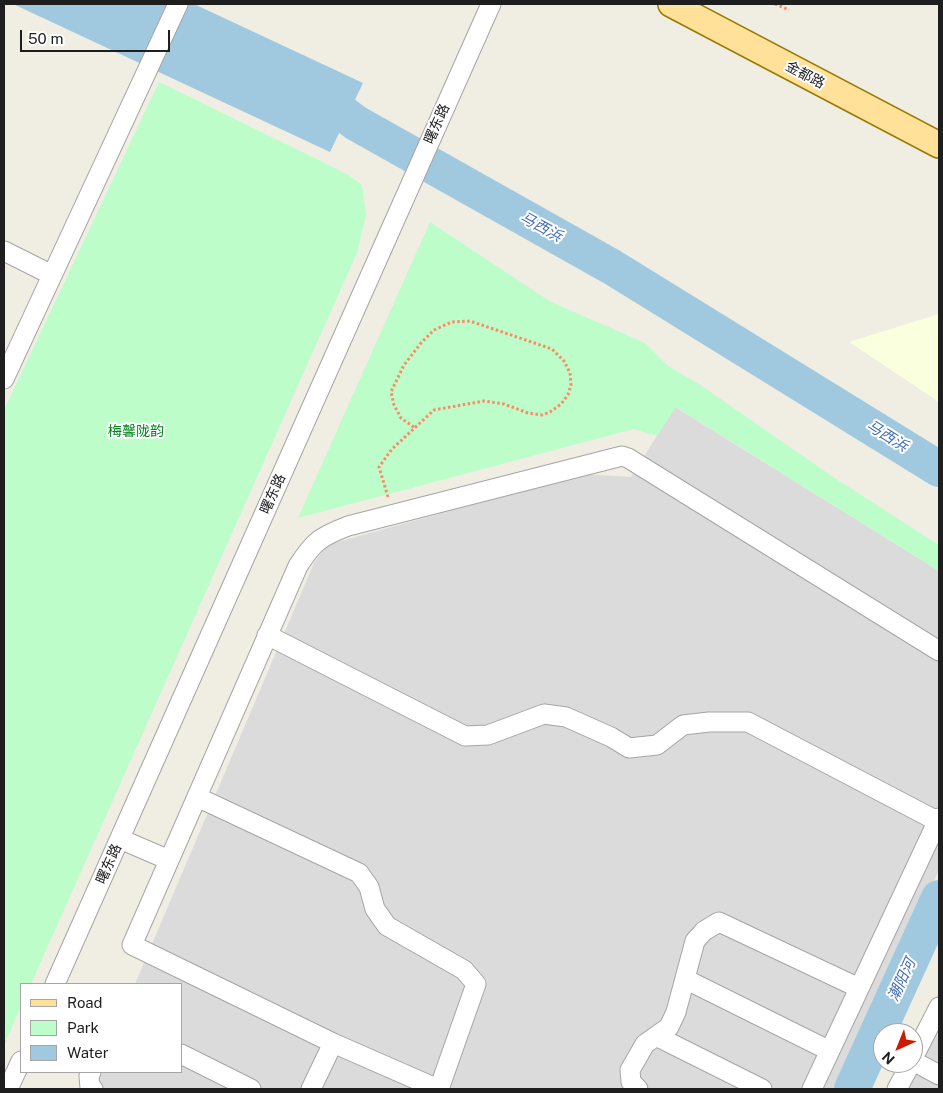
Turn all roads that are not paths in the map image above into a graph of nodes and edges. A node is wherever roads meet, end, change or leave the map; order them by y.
1 (178, 4) edge
2 (491, 4) edge
3 (670, 4) edge
4 (939, 145) edge
5 (4, 251) edge
6 (52, 275) junction
7 (4, 379) edge
8 (267, 635) junction
9 (939, 651) edge
10 (196, 798) junction
11 (938, 820) edge
12 (120, 839) junction
13 (169, 860) junction
14 (685, 979) junction
15 (55, 983) edge
16 (859, 988) junction
17 (939, 1006) edge
18 (656, 1036) junction
19 (923, 1039) edge
20 (333, 1043) junction
21 (830, 1051) junction
22 (182, 1054) edge
23 (20, 1063) edge
24 (923, 1066) edge
25 (90, 1073) edge
26 (906, 1073) edge
27 (939, 1074) edge
28 (8, 1089) edge
29 (94, 1089) edge
30 (251, 1089) edge
31 (311, 1089) edge
32 (438, 1089) edge
33 (638, 1089) edge
34 (762, 1089) edge
35 (812, 1089) edge
36 (897, 1089) edge

1 - 6 street
2 - 12 street, 曙东路
3 - 4 main road, 金都路
5 - 6 street
6 - 7 street
8 - 9 street
8 - 10 street
8 - 11 street
10 - 13 street
10 - 32 street
11 - 16 street
12 - 13 street
12 - 15 street, 曙东路
13 - 20 street
14 - 16 street
14 - 18 street
14 - 21 street
16 - 21 street
17 - 19 street
18 - 33 street
18 - 34 street
20 - 31 street
20 - 32 street
21 - 35 street
22 - 30 street
23 - 28 street
24 - 27 street
25 - 29 street
26 - 36 street

